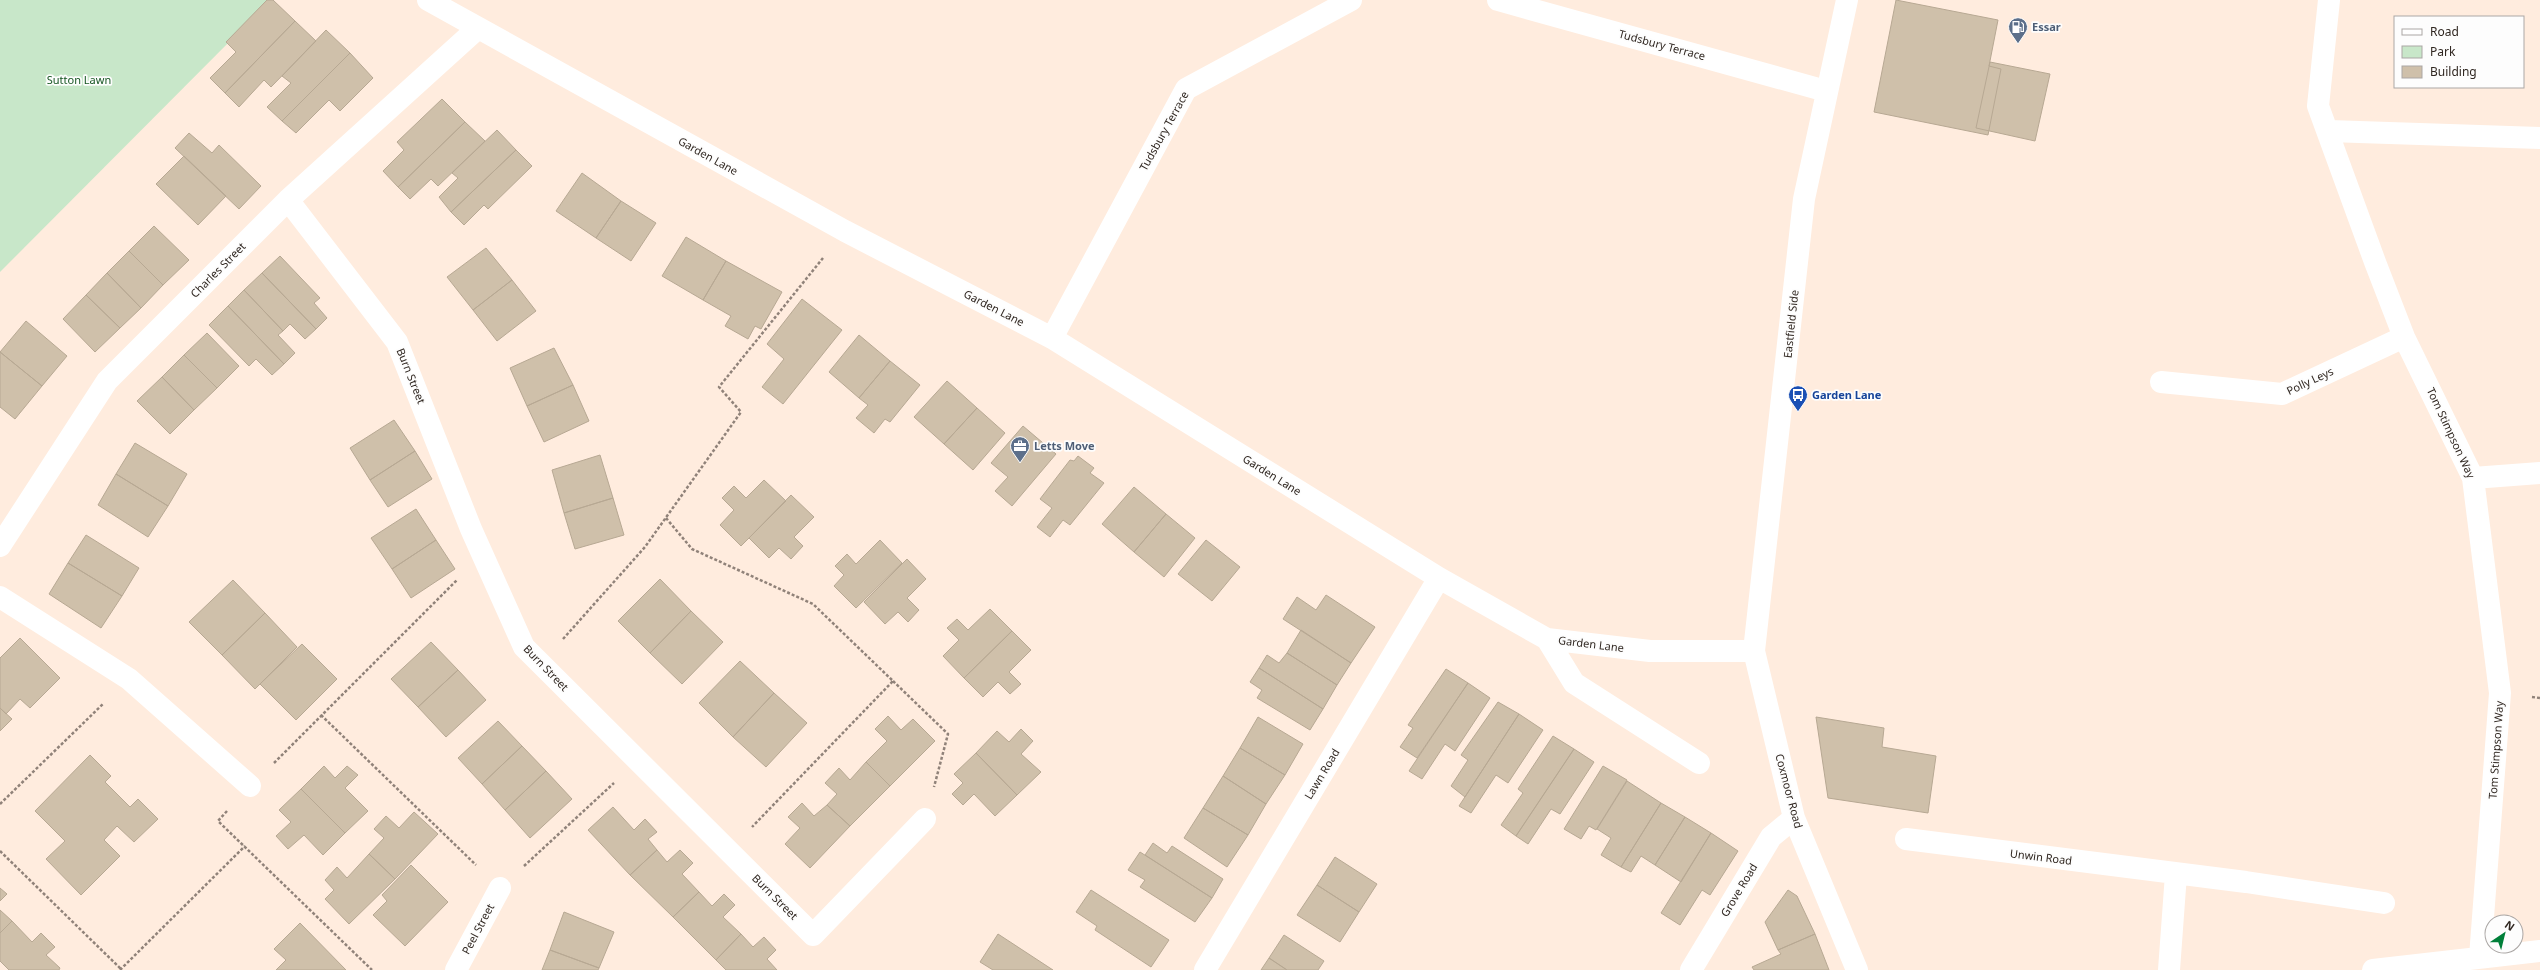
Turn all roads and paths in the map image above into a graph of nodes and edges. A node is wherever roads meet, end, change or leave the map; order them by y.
1 (428, 0) edge
2 (1498, 0) edge
3 (1847, 0) edge
4 (2329, 0) edge
5 (1337, 3) edge
6 (478, 28) junction
7 (1826, 91) junction
8 (2329, 131) junction
9 (2540, 138) edge
10 (288, 200) junction
11 (845, 231) junction
12 (2404, 337) junction
13 (1052, 338) junction
14 (2161, 382) dead end
15 (2540, 473) edge
16 (2473, 478) junction
17 (666, 518) junction
18 (0, 546) edge
19 (482, 554) junction
20 (1439, 578) junction
21 (0, 596) edge
22 (1547, 639) junction
23 (1754, 651) junction
24 (540, 663) junction
25 (129, 679) junction
26 (893, 681) junction
27 (321, 715) junction
28 (638, 761) junction
29 (1699, 763) dead end
30 (250, 786) junction
31 (0, 804) edge
32 (1794, 818) junction
33 (925, 819) joint
34 (1906, 839) dead end
35 (245, 846) junction
36 (729, 851) junction
37 (0, 852) edge
38 (2176, 874) junction
39 (500, 888) junction
40 (2384, 903) dead end
41 (2540, 951) edge
42 (2480, 956) junction
43 (121, 970) edge
44 (372, 970) edge
45 (456, 970) edge
46 (1205, 970) edge
47 (1691, 970) edge
48 (1857, 970) edge
49 (2169, 970) edge
50 (2373, 970) edge

1 - 6 street, Garden Lane
2 - 7 street, Tudsbury Terrace
3 - 7 street, Eastfield Side
4 - 8 street, Tom Stimpson Way
5 - 13 street, Tudsbury Terrace
6 - 10 street, Charles Street
6 - 11 street, Garden Lane
7 - 23 street, Eastfield Side
8 - 9 street
8 - 12 street, Tom Stimpson Way
10 - 18 street, Charles Street
10 - 19 street, Burn Street
11 - 13 street, Garden Lane
11 - 17 path
12 - 14 street, Polly Leys
12 - 16 street, Tom Stimpson Way
13 - 20 street, Garden Lane
15 - 16 street
16 - 42 street, Tom Stimpson Way
17 - 24 path
17 - 26 path
19 - 24 street, Burn Street
19 - 27 path
20 - 22 street, Garden Lane
20 - 46 street, Lawn Road
21 - 25 street
22 - 23 street, Garden Lane
22 - 29 street, Garden Lane
23 - 32 street, Coxmoor Road
24 - 28 street, Burn Street
25 - 30 street
25 - 31 path
26 - 33 path
26 - 36 path
27 - 30 path
27 - 39 path
28 - 36 street, Burn Street
28 - 39 path
30 - 35 path
32 - 47 street, Grove Road
32 - 48 street, Coxmoor Road
33 - 36 street, Burn Street
34 - 38 street, Unwin Road
35 - 43 path
35 - 44 path
37 - 43 path
38 - 40 street, Unwin Road
38 - 49 street
39 - 45 street, Peel Street
41 - 42 street
42 - 50 street

